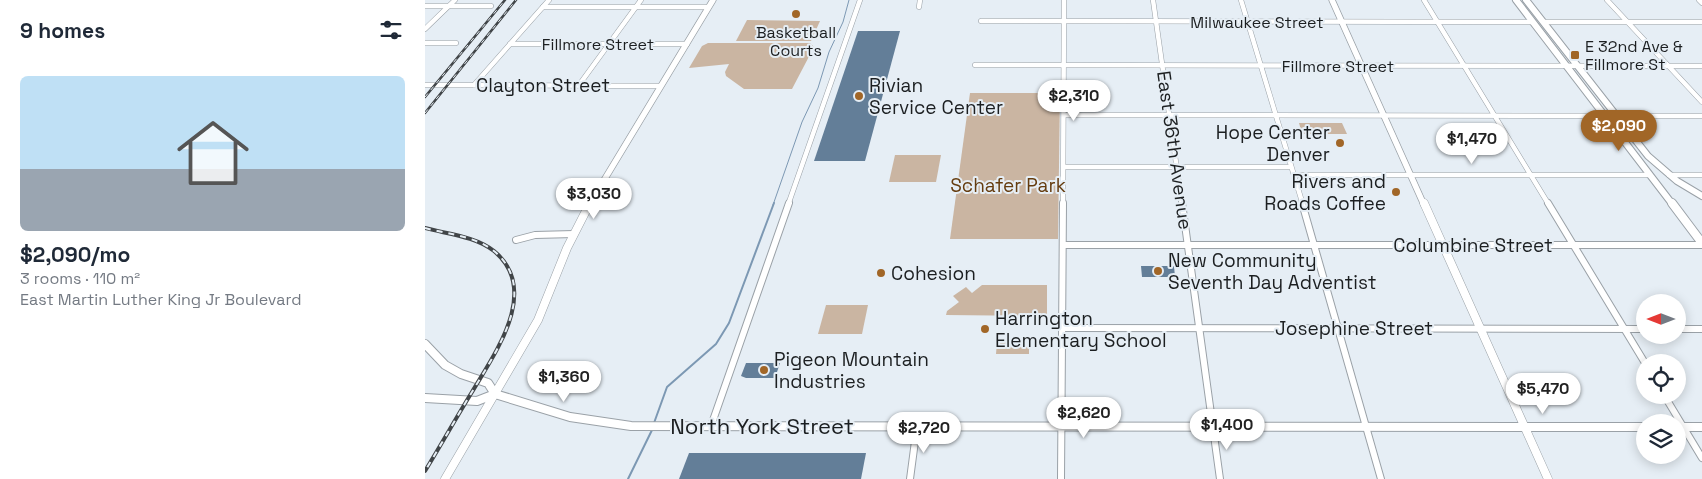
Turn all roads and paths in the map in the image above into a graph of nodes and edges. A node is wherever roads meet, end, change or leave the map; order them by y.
1 (455, 0) edge
2 (549, 0) edge
3 (641, 0) edge
4 (713, 0) edge
5 (860, 0) edge
6 (920, 0) edge
7 (1064, 0) edge
8 (1153, 0) edge
9 (1241, 0) edge
10 (1332, 0) edge
11 (1424, 0) edge
12 (1516, 0) edge
13 (1526, 0) edge
14 (1607, 0) edge
15 (1699, 0) edge
16 (1702, 3) edge
17 (425, 6) edge
18 (449, 6) junction
19 (491, 6) dead end
20 (543, 7) junction
21 (636, 7) junction
22 (709, 7) junction
23 (919, 7) dead end
24 (981, 22) dead end
25 (1064, 22) junction
26 (1156, 22) junction
27 (1248, 22) junction
28 (1342, 22) junction
29 (1437, 22) junction
30 (1533, 22) junction
31 (1543, 22) junction
32 (1628, 22) junction
33 (1702, 22) edge
34 (425, 29) edge
35 (425, 43) edge
36 (456, 43) dead end
37 (510, 44) junction
38 (609, 44) junction
39 (687, 44) junction
40 (975, 65) dead end
41 (1362, 65) junction
42 (1064, 66) junction
43 (1162, 66) junction
44 (1261, 66) junction
45 (1463, 66) junction
46 (1566, 66) junction
47 (1577, 66) junction
48 (1669, 66) junction
49 (1702, 66) edge
50 (425, 85) edge
51 (474, 85) junction
52 (579, 85) junction
53 (661, 86) junction
54 (1702, 102) edge
55 (1064, 115) junction
56 (1169, 115) junction
57 (1276, 115) junction
58 (1385, 116) junction
59 (1494, 116) junction
60 (1605, 116) junction
61 (1617, 116) junction
62 (1702, 116) edge
63 (1064, 166) junction
64 (1177, 166) junction
65 (1291, 167) junction
66 (1294, 175) junction
67 (1412, 175) junction
68 (1531, 175) junction
69 (1650, 175) junction
70 (1669, 175) junction
71 (1702, 175) edge
72 (1702, 196) edge
73 (574, 234) junction
74 (516, 240) dead end
75 (1702, 244) edge
76 (1063, 245) junction
77 (1189, 245) junction
78 (1315, 245) junction
79 (1444, 245) junction
80 (1573, 245) junction
81 (1062, 328) junction
82 (1200, 328) junction
83 (1338, 328) junction
84 (1481, 328) junction
85 (1624, 329) junction
86 (1636, 329) edge
87 (1686, 329) edge
88 (1702, 329) edge
89 (425, 344) edge
90 (1639, 354) edge
91 (495, 394) junction
92 (425, 398) edge
93 (711, 426) junction
94 (917, 426) junction
95 (1061, 427) junction
96 (1212, 427) junction
97 (1366, 427) junction
98 (1524, 427) junction
99 (1636, 427) edge
100 (1686, 427) edge
101 (1702, 427) edge
102 (1686, 434) edge
103 (1702, 458) edge
104 (445, 479) edge
105 (910, 479) edge
106 (1061, 479) edge
107 (1220, 479) edge
108 (1381, 479) edge
109 (1548, 479) edge

1 - 18 street
2 - 20 street
3 - 21 street
4 - 22 street
5 - 93 street
6 - 23 street
7 - 25 street
8 - 26 street, East 36th Avenue
9 - 27 street
10 - 28 street
11 - 29 street
12 - 30 main road
13 - 31 main road
14 - 32 street
15 - 16 street
17 - 18 street
18 - 19 street
18 - 34 street
20 - 21 street
20 - 37 street
21 - 22 street
21 - 38 street
22 - 39 street
24 - 25 street, Milwaukee Street
25 - 26 street, Milwaukee Street
25 - 42 street
26 - 27 street, Milwaukee Street
26 - 43 street, East 36th Avenue
27 - 28 street, Milwaukee Street
27 - 44 street
28 - 29 street, Milwaukee Street
28 - 41 street
29 - 30 street, Milwaukee Street
29 - 45 street
30 - 46 main road
31 - 32 street
31 - 47 main road
32 - 33 street
32 - 48 street
35 - 36 street
37 - 38 street, Fillmore Street
37 - 51 street
38 - 39 street, Fillmore Street
38 - 52 street
39 - 53 street
40 - 42 street, Fillmore Street
41 - 44 street, Fillmore Street
41 - 45 street, Fillmore Street
41 - 58 street
42 - 43 street, Fillmore Street
42 - 55 street
43 - 44 street, Fillmore Street
43 - 56 street, East 36th Avenue
44 - 57 street
45 - 46 street, Fillmore Street
45 - 59 street
46 - 47 street, Fillmore Street
46 - 60 main road
47 - 48 street, Fillmore Street
47 - 61 main road
48 - 49 street, Fillmore Street
48 - 54 street
50 - 51 street, Clayton Street
51 - 52 street, Clayton Street
52 - 53 street, Clayton Street
53 - 73 street
55 - 56 street
55 - 63 street
56 - 57 street
56 - 64 street, East 36th Avenue
57 - 58 street
57 - 65 street
58 - 59 street
58 - 67 street
59 - 60 street
59 - 68 street
60 - 61 street
60 - 69 main road
61 - 62 street
61 - 70 main road
63 - 64 street
63 - 76 street
64 - 65 street
64 - 77 street, East 36th Avenue
65 - 66 street
66 - 67 street
66 - 78 street
67 - 68 street
67 - 79 street
68 - 69 street
68 - 80 street
69 - 75 main road
70 - 71 street
70 - 72 main road
73 - 74 street
73 - 91 street
75 - 80 street, Columbine Street
76 - 77 street, Columbine Street
76 - 81 street
77 - 78 street, Columbine Street
77 - 82 street, East 36th Avenue
78 - 79 street, Columbine Street
78 - 83 street
79 - 80 street, Columbine Street
79 - 84 street
80 - 85 street
81 - 82 street, Josephine Street
81 - 95 street
82 - 83 street, Josephine Street
82 - 96 street, East 36th Avenue
83 - 84 street, Josephine Street
83 - 97 street
84 - 85 street, Josephine Street
84 - 98 street
85 - 86 street, Josephine Street
85 - 90 street
87 - 88 street
89 - 91 main road
91 - 92 main road
91 - 93 main road, North York Street
91 - 104 street
93 - 94 main road, North York Street
94 - 95 main road, North York Street
94 - 105 street
95 - 96 main road, North York Street
95 - 106 street
96 - 97 main road, North York Street
96 - 107 street, East 36th Avenue
97 - 98 main road, North York Street
97 - 108 street
98 - 99 main road, North York Street
98 - 109 street
100 - 101 main road
102 - 103 street

